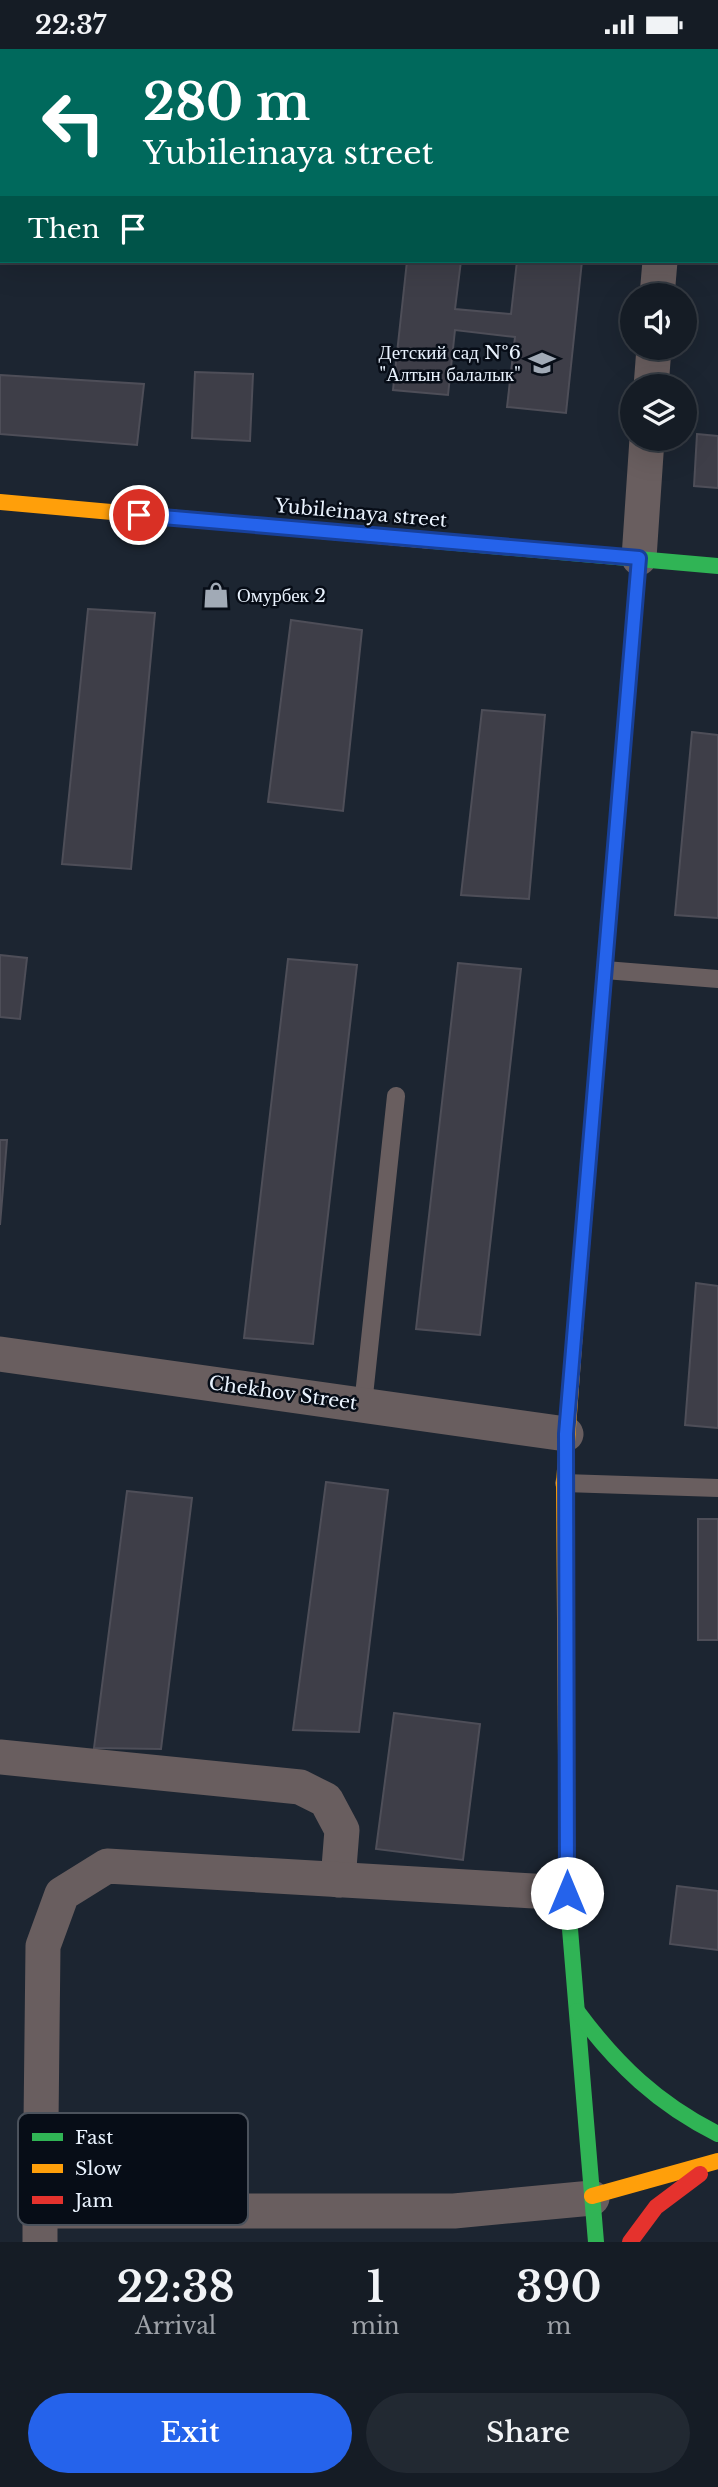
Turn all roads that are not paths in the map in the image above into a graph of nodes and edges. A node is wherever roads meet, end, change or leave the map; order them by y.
1 (660, 263) edge
2 (658, 283) edge
3 (647, 451) edge
4 (0, 502) edge
5 (639, 558) junction
6 (718, 566) edge
7 (605, 970) junction
8 (718, 979) edge
9 (396, 1096) dead end
10 (0, 1354) edge
11 (363, 1405) junction
12 (566, 1434) junction
13 (565, 1483) junction
14 (718, 1488) edge
15 (0, 1758) edge
16 (338, 1880) junction
17 (567, 1893) junction
18 (577, 2011) junction
19 (41, 2113) edge
20 (718, 2134) edge
21 (718, 2161) edge
22 (718, 2166) edge
23 (592, 2197) junction
24 (248, 2218) edge
25 (68, 2225) edge
26 (40, 2226) edge
27 (596, 2242) edge
28 (630, 2242) edge

1 - 2 street
3 - 5 street
4 - 5 main road, Yubileinaya street
5 - 6 main road, Yubileinaya street
5 - 7 main road
7 - 8 lane
7 - 12 main road
9 - 11 lane
10 - 11 street, Chekhov Street
11 - 12 street, Chekhov Street
12 - 13 main road
13 - 14 lane
13 - 17 main road
15 - 16 street
16 - 17 street
16 - 19 street
17 - 18 main road
18 - 20 main road
18 - 23 main road
21 - 23 main road
22 - 28 main road
23 - 24 street
23 - 27 main road
25 - 26 street

